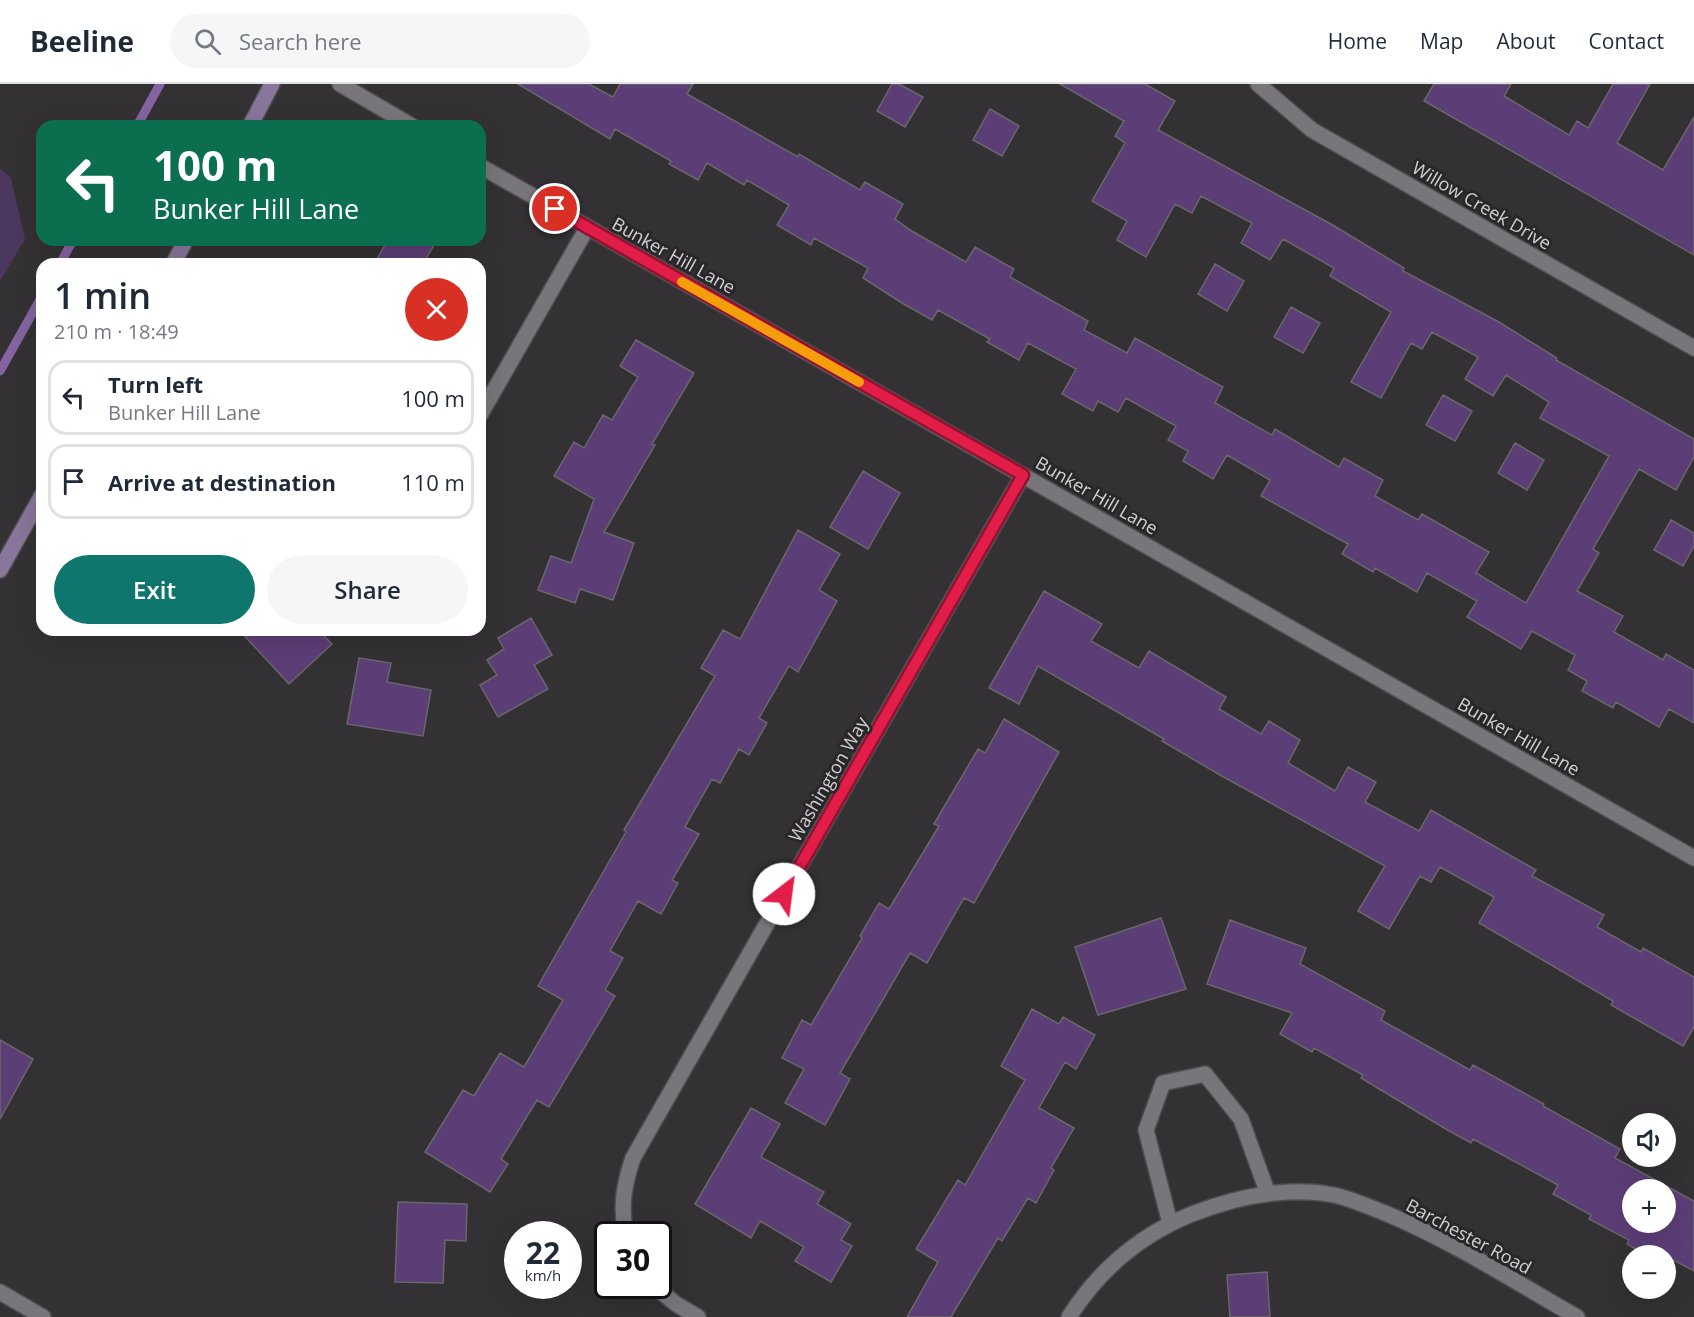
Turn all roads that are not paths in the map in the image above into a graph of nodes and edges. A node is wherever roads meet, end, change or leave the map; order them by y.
1 (272, 84) edge
2 (340, 84) edge
3 (1258, 84) edge
4 (253, 120) edge
5 (402, 120) edge
6 (486, 169) edge
7 (587, 228) junction
8 (1694, 348) edge
9 (486, 405) edge
10 (1023, 475) junction
11 (36, 506) edge
12 (0, 570) edge
13 (1694, 858) edge
14 (1268, 1194) junction
15 (625, 1221) edge
16 (1170, 1223) junction
17 (0, 1293) edge
18 (670, 1299) edge
19 (43, 1317) edge
20 (698, 1317) edge
21 (1069, 1317) edge
22 (1577, 1317) edge

1 - 4 main road
2 - 5 street
3 - 8 street, Willow Creek Drive
6 - 7 street, Bunker Hill Lane
7 - 9 street
7 - 10 street, Bunker Hill Lane
10 - 13 street, Bunker Hill Lane
10 - 15 street, Washington Way
11 - 12 main road
14 - 16 street, Barchester Road
14 - 16 street
14 - 22 street, Barchester Road
16 - 21 street, Barchester Road
17 - 19 street
18 - 20 street

